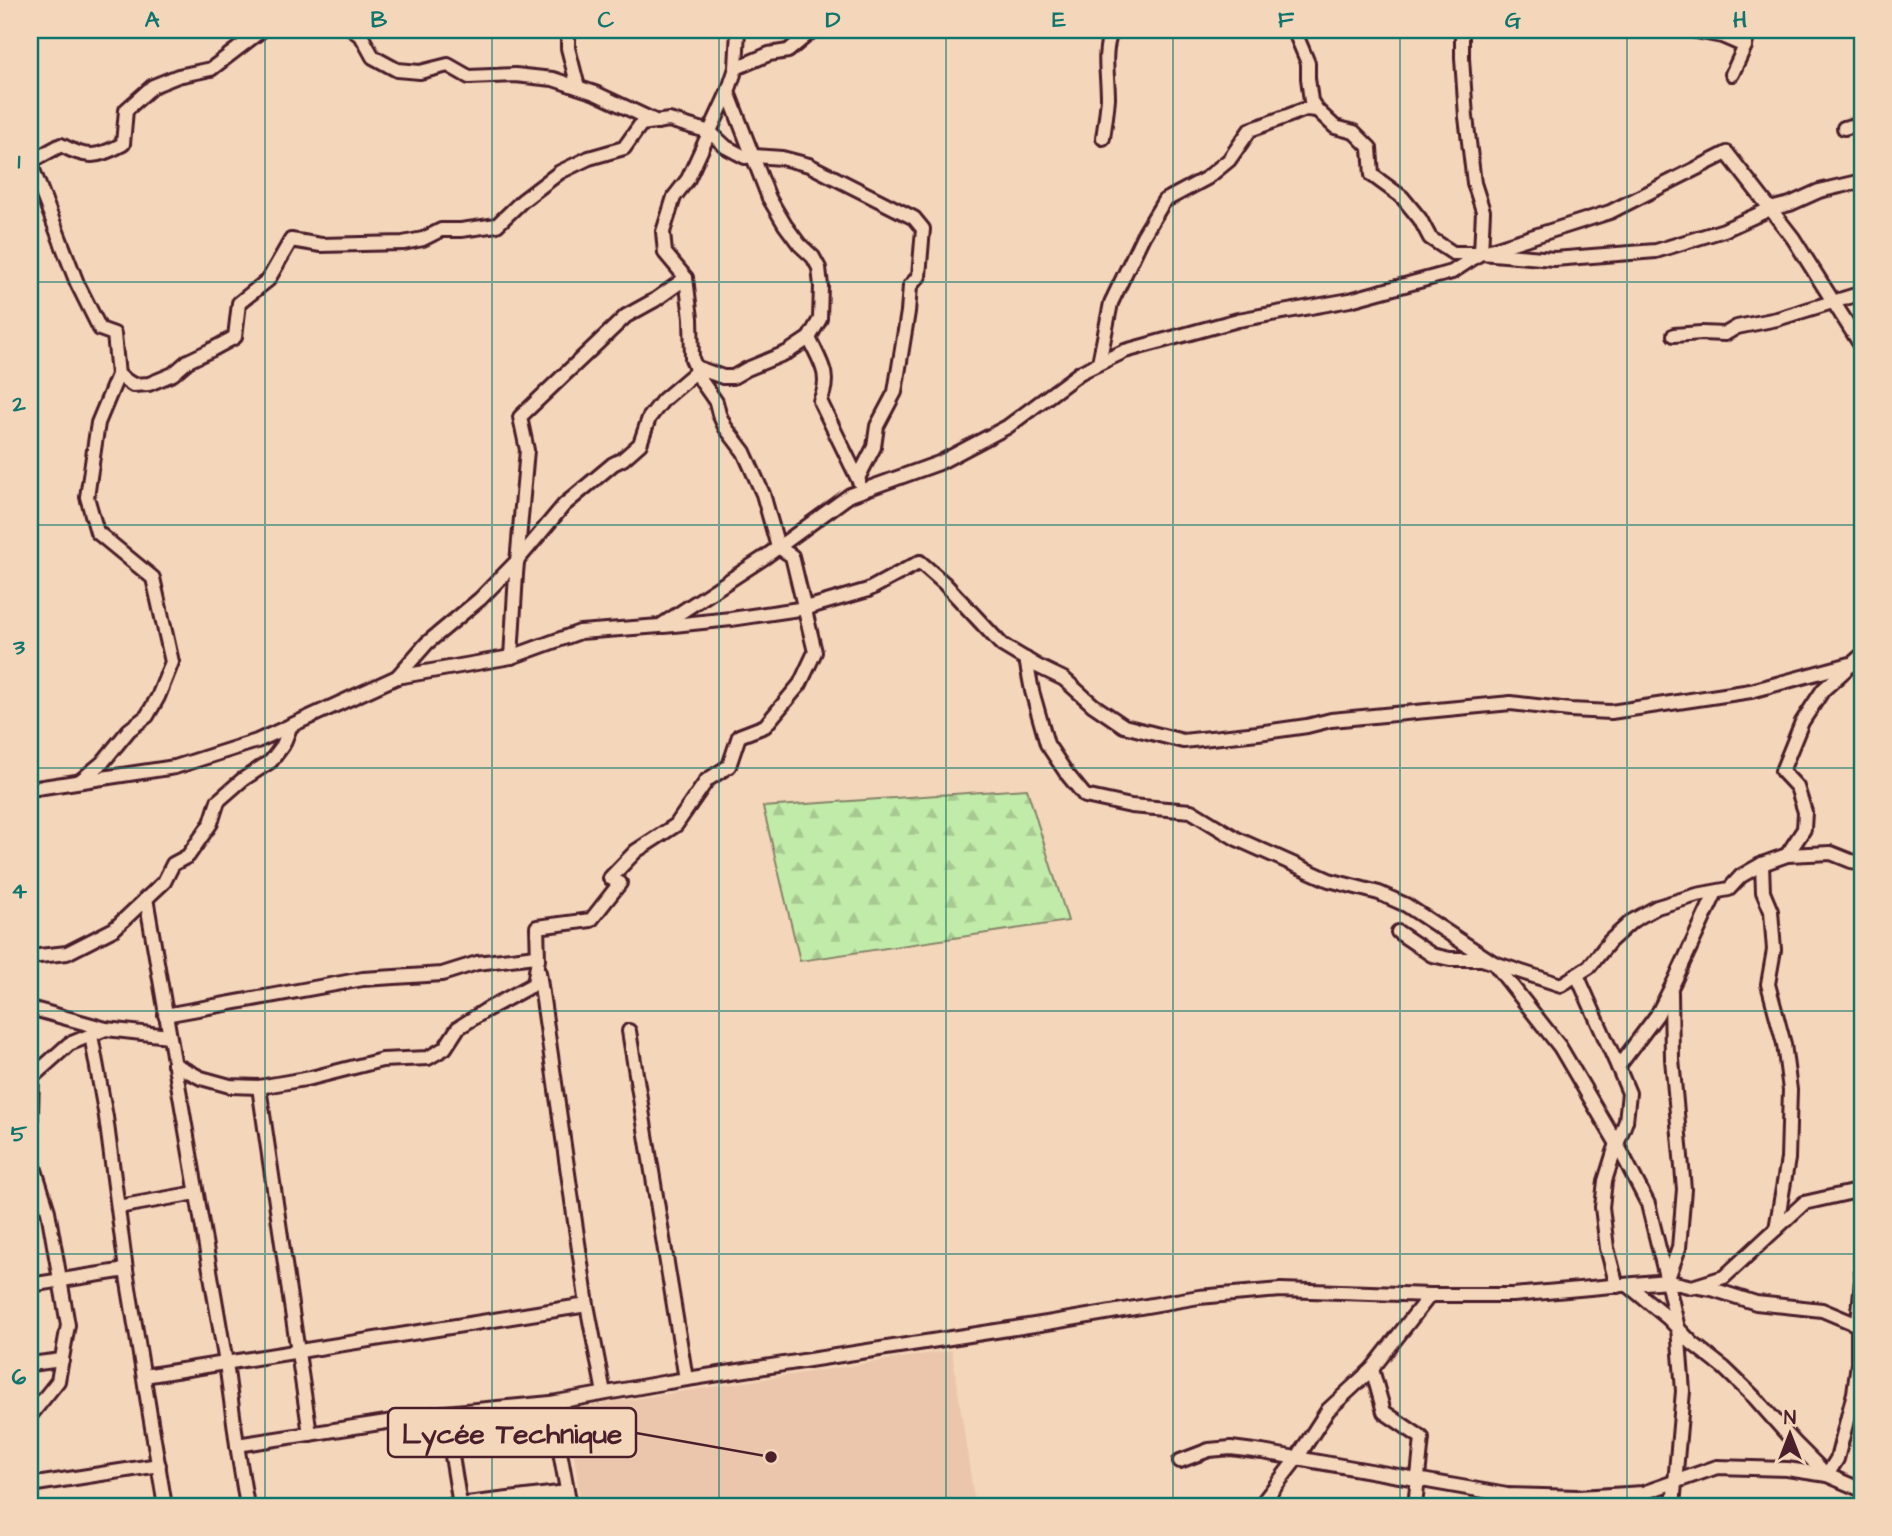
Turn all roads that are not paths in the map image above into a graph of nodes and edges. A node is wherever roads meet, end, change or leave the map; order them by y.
1 (262, 30) edge
2 (353, 30) edge
3 (568, 30) edge
4 (738, 30) edge
5 (813, 30) edge
6 (1112, 30) edge
7 (1300, 30) edge
8 (1462, 30) edge
9 (1691, 30) edge
10 (1756, 30) edge
11 (1745, 46) junction
12 (736, 68) junction
13 (1732, 74) dead end
14 (578, 87) junction
15 (728, 92) junction
16 (1317, 110) junction
17 (657, 121) junction
18 (1862, 123) edge
19 (1844, 128) dead end
20 (709, 132) junction
21 (1103, 138) dead end
22 (754, 156) junction
23 (1862, 181) edge
24 (1770, 209) junction
25 (1481, 253) junction
26 (686, 278) junction
27 (1862, 293) edge
28 (1833, 302) junction
29 (1674, 335) dead end
30 (809, 338) junction
31 (1862, 347) edge
32 (1099, 363) junction
33 (696, 369) junction
34 (118, 375) junction
35 (858, 478) junction
36 (864, 490) junction
37 (778, 547) junction
38 (517, 561) junction
39 (806, 608) junction
40 (660, 626) junction
41 (511, 657) junction
42 (1026, 659) junction
43 (1858, 659) edge
44 (397, 677) junction
45 (291, 725) junction
46 (79, 782) junction
47 (30, 789) edge
48 (1787, 855) junction
49 (1862, 863) edge
50 (1762, 864) junction
51 (1716, 892) junction
52 (146, 898) junction
53 (531, 922) dead end
54 (1398, 932) dead end
55 (30, 957) edge
56 (537, 957) junction
57 (1494, 963) junction
58 (1577, 975) junction
59 (1671, 988) junction
60 (30, 1008) edge
61 (165, 1015) junction
62 (106, 1029) junction
63 (629, 1031) dead end
64 (91, 1035) junction
65 (169, 1036) junction
66 (173, 1064) junction
67 (1618, 1067) junction
68 (259, 1087) junction
69 (1617, 1144) junction
70 (1862, 1187) edge
71 (196, 1193) junction
72 (45, 1201) junction
73 (30, 1203) edge
74 (1862, 1203) edge
75 (118, 1206) junction
76 (1776, 1230) junction
77 (126, 1270) junction
78 (60, 1281) junction
79 (1667, 1281) junction
80 (30, 1285) edge
81 (1622, 1285) junction
82 (1692, 1287) junction
83 (1430, 1295) junction
84 (587, 1305) junction
85 (1860, 1323) edge
86 (1678, 1328) junction
87 (297, 1351) junction
88 (62, 1360) junction
89 (226, 1363) junction
90 (30, 1364) edge
91 (1372, 1368) junction
92 (144, 1376) junction
93 (687, 1379) junction
94 (604, 1393) junction
95 (551, 1403) junction
96 (445, 1413) junction
97 (30, 1416) edge
98 (310, 1434) junction
99 (237, 1445) junction
100 (1297, 1458) junction
101 (1180, 1461) dead end
102 (159, 1465) junction
103 (1827, 1475) junction
104 (1417, 1480) junction
105 (1675, 1482) junction
106 (30, 1485) edge
107 (1862, 1490) edge
108 (567, 1492) junction
109 (165, 1506) edge
110 (247, 1506) edge
111 (455, 1506) edge
112 (570, 1506) edge
113 (1260, 1506) edge
114 (1415, 1506) edge
115 (1673, 1506) edge

1 - 34 street
2 - 14 street
3 - 14 street
4 - 12 street
5 - 12 street
6 - 21 street
7 - 16 street
8 - 25 street
9 - 11 street
10 - 11 street
11 - 13 street
12 - 15 street
14 - 17 street
15 - 20 street
15 - 22 street
16 - 25 street
16 - 32 street
17 - 20 street
17 - 34 street
18 - 19 street
20 - 22 street
20 - 26 street
22 - 30 street
22 - 35 street
23 - 24 street
24 - 25 street
24 - 25 street
24 - 28 street
25 - 32 street
26 - 33 street
26 - 38 street
27 - 28 street
28 - 29 street
28 - 31 street
30 - 33 street
30 - 35 street
32 - 36 street
33 - 37 street
33 - 38 street
34 - 46 street
35 - 36 street
36 - 37 street
37 - 39 street
37 - 40 street
38 - 41 street
38 - 44 street
39 - 40 street
39 - 42 street
39 - 56 street
40 - 41 street
41 - 44 street
42 - 43 street
42 - 57 street
43 - 48 street
44 - 45 street
45 - 46 street
45 - 52 street
46 - 47 street
48 - 49 street
48 - 50 street
50 - 51 street
50 - 76 street
51 - 58 street
51 - 59 street
52 - 55 street
52 - 61 street
53 - 56 street
54 - 57 street
56 - 61 street
56 - 68 street
56 - 84 street
57 - 58 street
57 - 69 street
58 - 67 street
59 - 67 street
59 - 79 street
60 - 62 street
61 - 65 street
62 - 64 street
62 - 65 street
63 - 93 street
64 - 72 street
64 - 75 street
65 - 66 street
66 - 68 street
66 - 71 street
67 - 69 street
68 - 87 street
69 - 79 street
69 - 81 street
70 - 76 street
71 - 75 street
71 - 89 street
72 - 73 street
72 - 78 street
74 - 85 street
75 - 77 street
76 - 82 street
77 - 78 street
77 - 92 street
78 - 80 street
78 - 88 street
79 - 81 street
79 - 82 street
79 - 86 street
81 - 83 street
81 - 86 street
82 - 85 street
83 - 91 street
83 - 93 street
84 - 87 street
84 - 94 street
85 - 103 street
86 - 103 street
86 - 105 street
87 - 89 street
87 - 98 street
88 - 90 street
88 - 97 street
89 - 92 street
89 - 99 street
91 - 100 street
91 - 104 street
92 - 102 street
93 - 94 street
94 - 95 street
95 - 96 street
95 - 108 street
96 - 98 street
96 - 111 street
98 - 99 street
99 - 110 street
100 - 101 street
100 - 104 street
100 - 113 street
102 - 106 street
102 - 109 street
103 - 105 street
103 - 107 street
104 - 105 street
104 - 114 street
105 - 115 street
108 - 111 street
108 - 112 street

